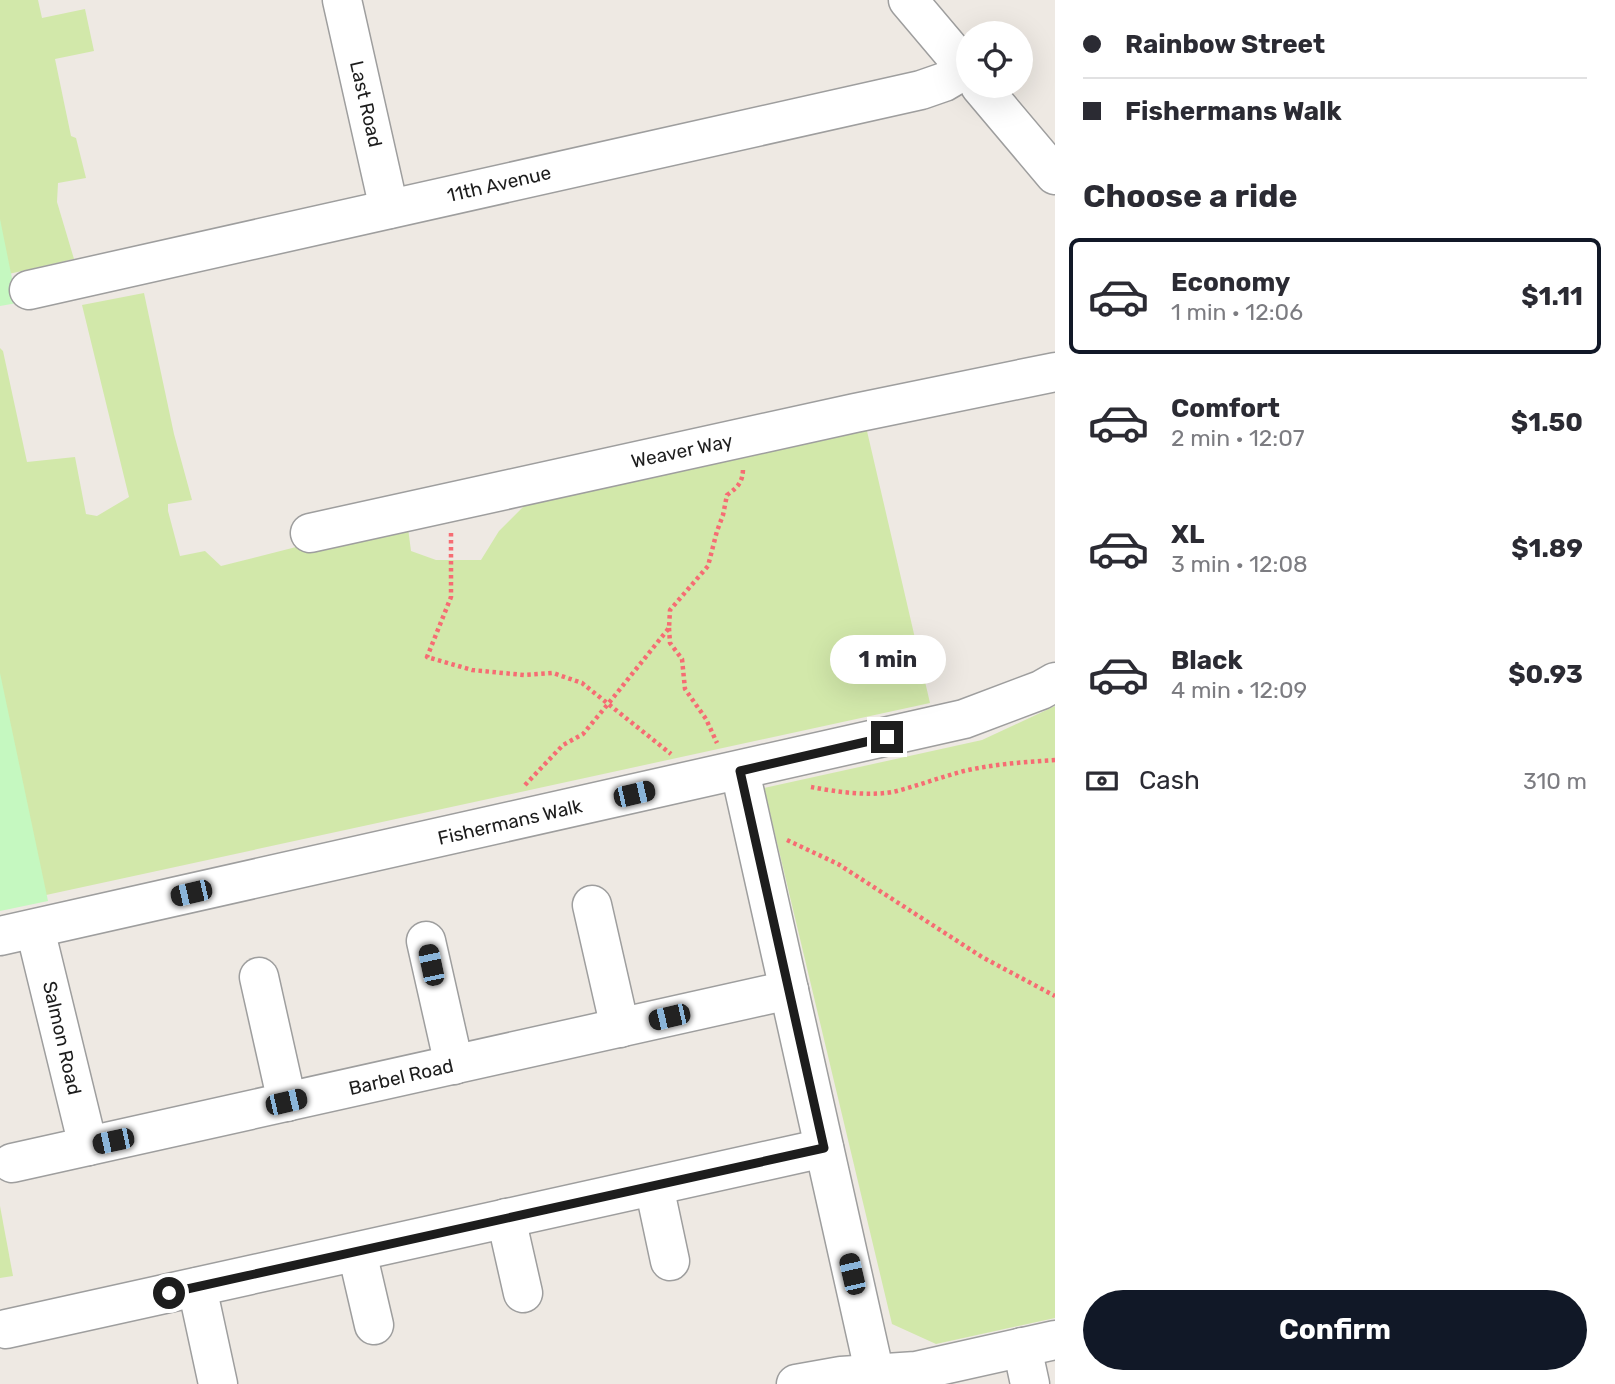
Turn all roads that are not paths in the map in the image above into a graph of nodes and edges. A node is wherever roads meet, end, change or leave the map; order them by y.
1 (908, 0) edge
2 (347, 1) edge
3 (956, 57) edge
4 (956, 79) edge
5 (990, 98) edge
6 (1055, 175) edge
7 (389, 209) junction
8 (29, 290) dead end
9 (1055, 373) edge
10 (310, 533) dead end
11 (1055, 682) edge
12 (730, 759) junction
13 (592, 905) dead end
14 (18, 932) edge
15 (426, 941) dead end
16 (259, 977) dead end
17 (789, 990) junction
18 (620, 1028) junction
19 (454, 1065) junction
20 (286, 1102) junction
21 (88, 1146) junction
22 (824, 1148) junction
23 (12, 1163) dead end
24 (654, 1186) junction
25 (506, 1218) junction
26 (357, 1252) junction
27 (670, 1261) dead end
28 (197, 1287) junction
29 (523, 1293) dead end
30 (374, 1325) dead end
31 (6, 1329) dead end
32 (1038, 1344) edge
33 (876, 1379) edge
34 (218, 1384) edge
35 (796, 1384) edge
36 (1030, 1384) edge

1 - 3 street
2 - 7 street, Last Road
4 - 7 street, 11th Avenue
5 - 6 street
7 - 8 street, 11th Avenue
9 - 10 street, Weaver Way
11 - 12 street, Fishermans Walk
12 - 14 street, Fishermans Walk
12 - 17 street
13 - 18 street
14 - 21 street, Salmon Road
15 - 19 street
16 - 20 street
17 - 18 street, Barbel Road
17 - 22 street
18 - 19 street, Barbel Road
19 - 20 street, Barbel Road
20 - 21 street, Barbel Road
21 - 23 street, Barbel Road
22 - 24 street
22 - 33 street
24 - 25 street
24 - 27 street
25 - 26 street
25 - 29 street
26 - 28 street
26 - 30 street
28 - 31 street
28 - 34 street
32 - 33 street
32 - 36 street
33 - 35 street

